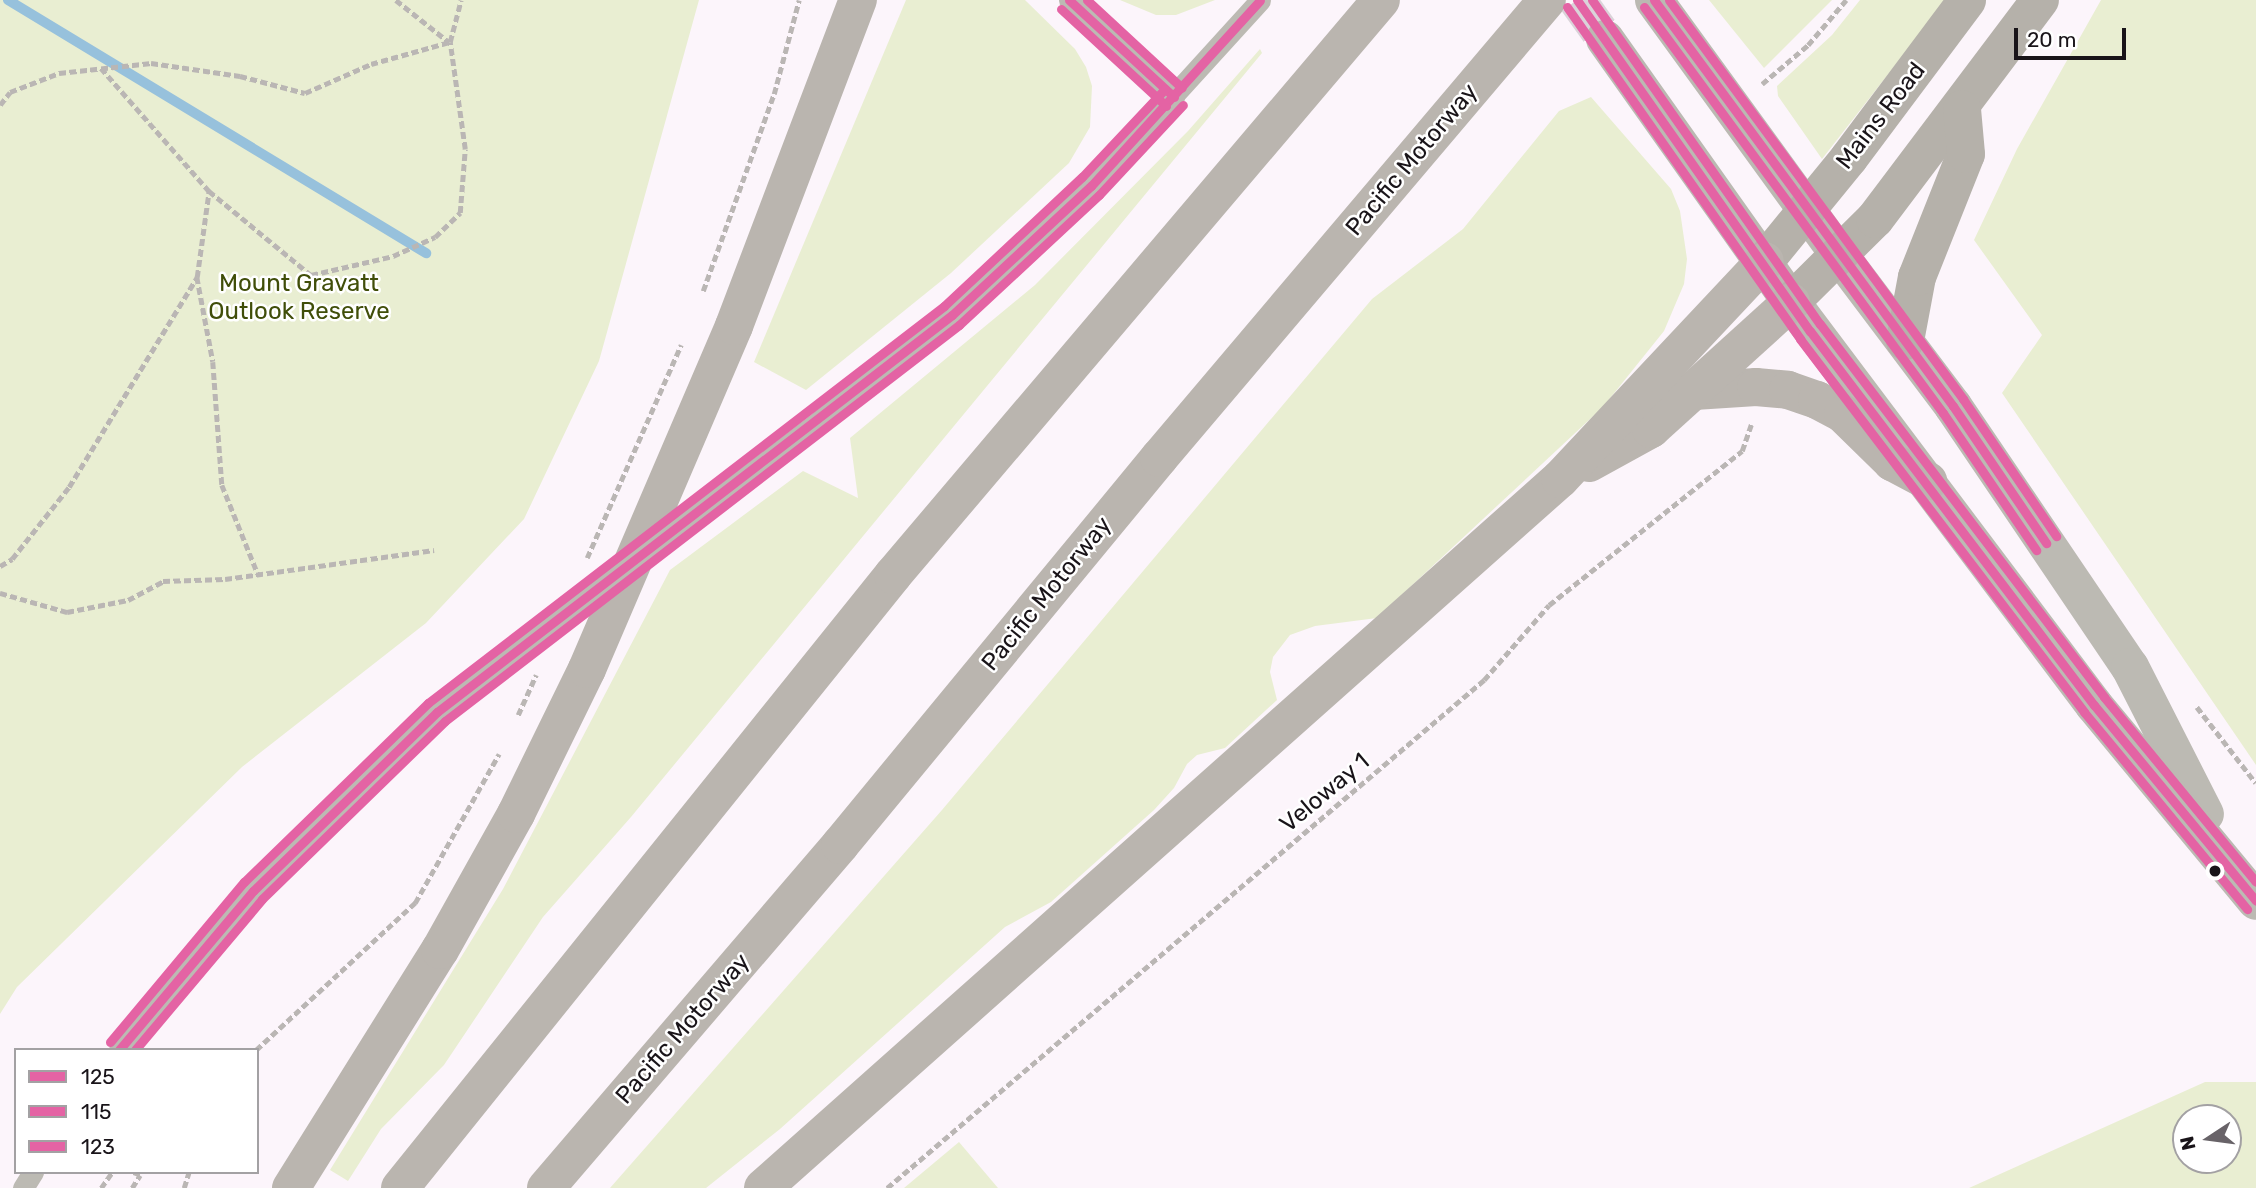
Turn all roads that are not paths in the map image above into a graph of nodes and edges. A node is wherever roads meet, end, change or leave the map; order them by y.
1 (858, 0) edge
2 (1069, 0) edge
3 (1261, 0) edge
4 (1381, 0) edge
5 (1547, 0) edge
6 (1654, 0) edge
7 (1968, 0) edge
8 (2039, 0) edge
9 (1605, 39) tunnel mouth
10 (1174, 97) junction
11 (1962, 109) junction
12 (1809, 208) junction
13 (1840, 256) junction
14 (1765, 261) junction
15 (1791, 302) junction
16 (1905, 341) junction
17 (1694, 391) junction
18 (1560, 479) junction
19 (1928, 481) junction
20 (2246, 888) edge
21 (120, 1048) edge
22 (290, 1188) edge
23 (400, 1188) edge
24 (547, 1188) edge
25 (763, 1188) edge

1 - 22 highway
2 - 10 lane
3 - 10 lane
4 - 23 highway
5 - 24 highway, Pacific Motorway
6 - 12 main road
7 - 12 main road, Mains Road
8 - 11 main road
9 - 14 main road
10 - 21 lane, bridge
11 - 13 main road
11 - 16 main road
12 - 13 main road
12 - 14 main road, Mains Road
13 - 15 main road
13 - 16 street
14 - 15 main road
14 - 18 highway
15 - 17 highway
15 - 19 street
16 - 20 street
17 - 18 highway
17 - 19 highway
18 - 25 highway
19 - 20 street

